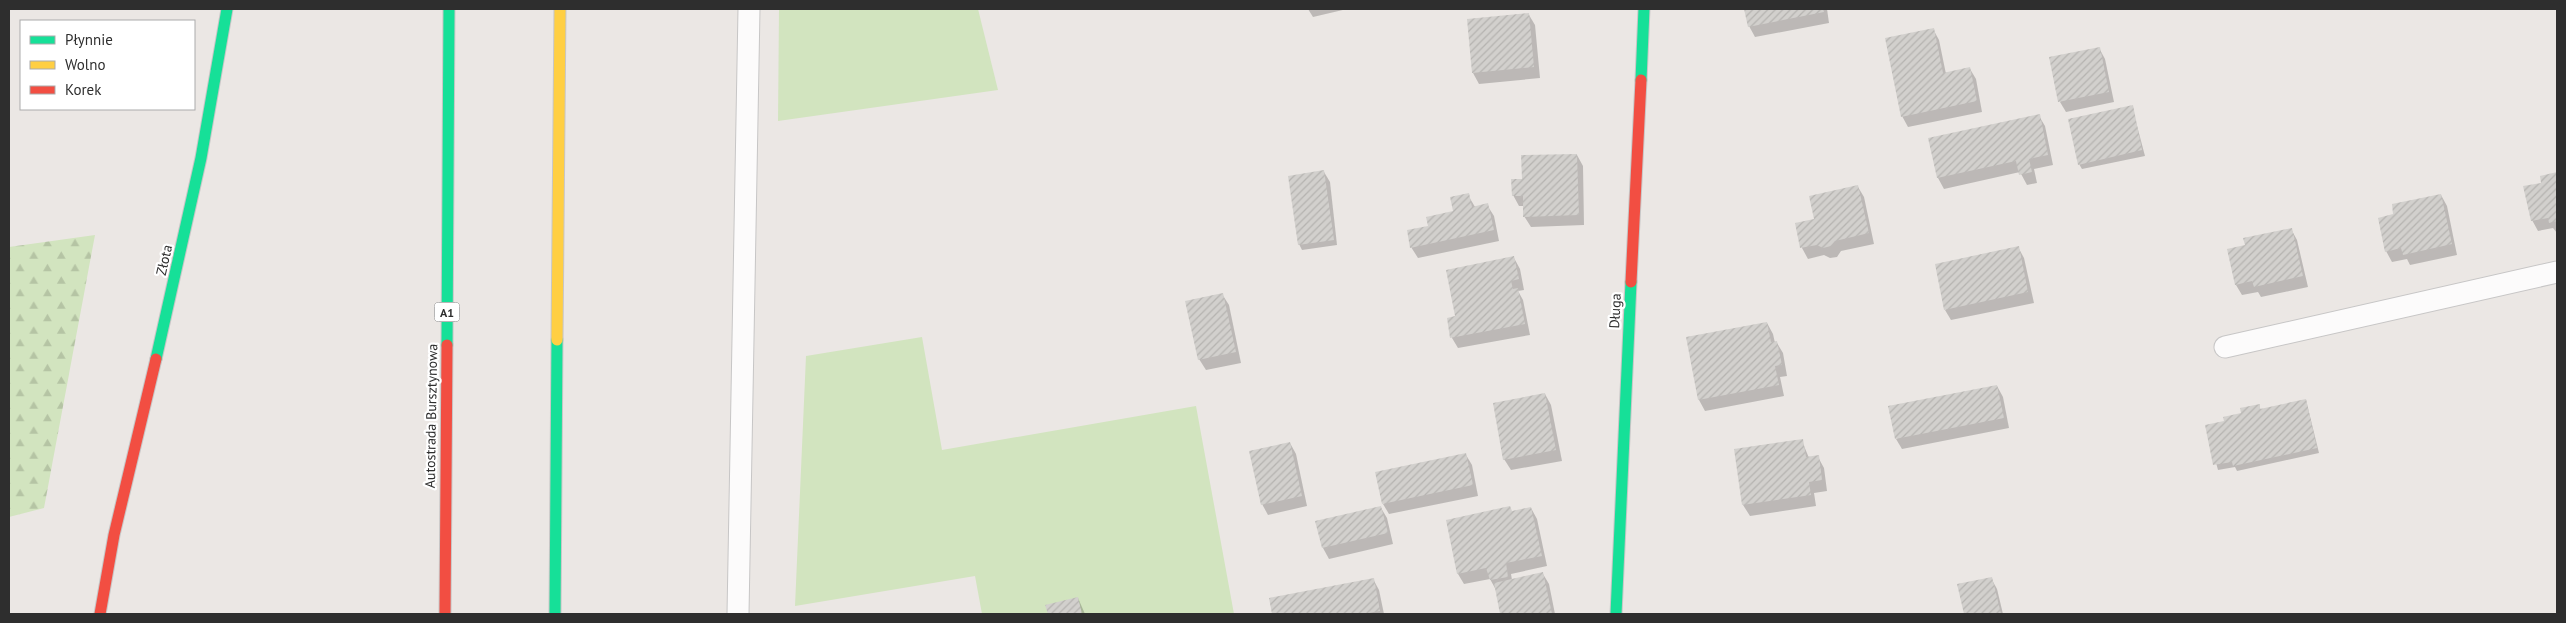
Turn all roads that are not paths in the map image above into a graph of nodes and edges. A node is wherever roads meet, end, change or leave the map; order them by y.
1 (227, 9) edge
2 (449, 9) edge
3 (560, 9) edge
4 (749, 9) edge
5 (1644, 9) edge
6 (2557, 272) edge
7 (2225, 348) dead end
8 (100, 614) edge
9 (444, 614) edge
10 (555, 614) edge
11 (738, 614) edge
12 (1616, 614) edge

1 - 8 main road, Złota
2 - 9 main road, Autostrada Bursztynowa / A1
3 - 10 main road
4 - 11 lane
5 - 12 main road, Długa
6 - 7 lane

